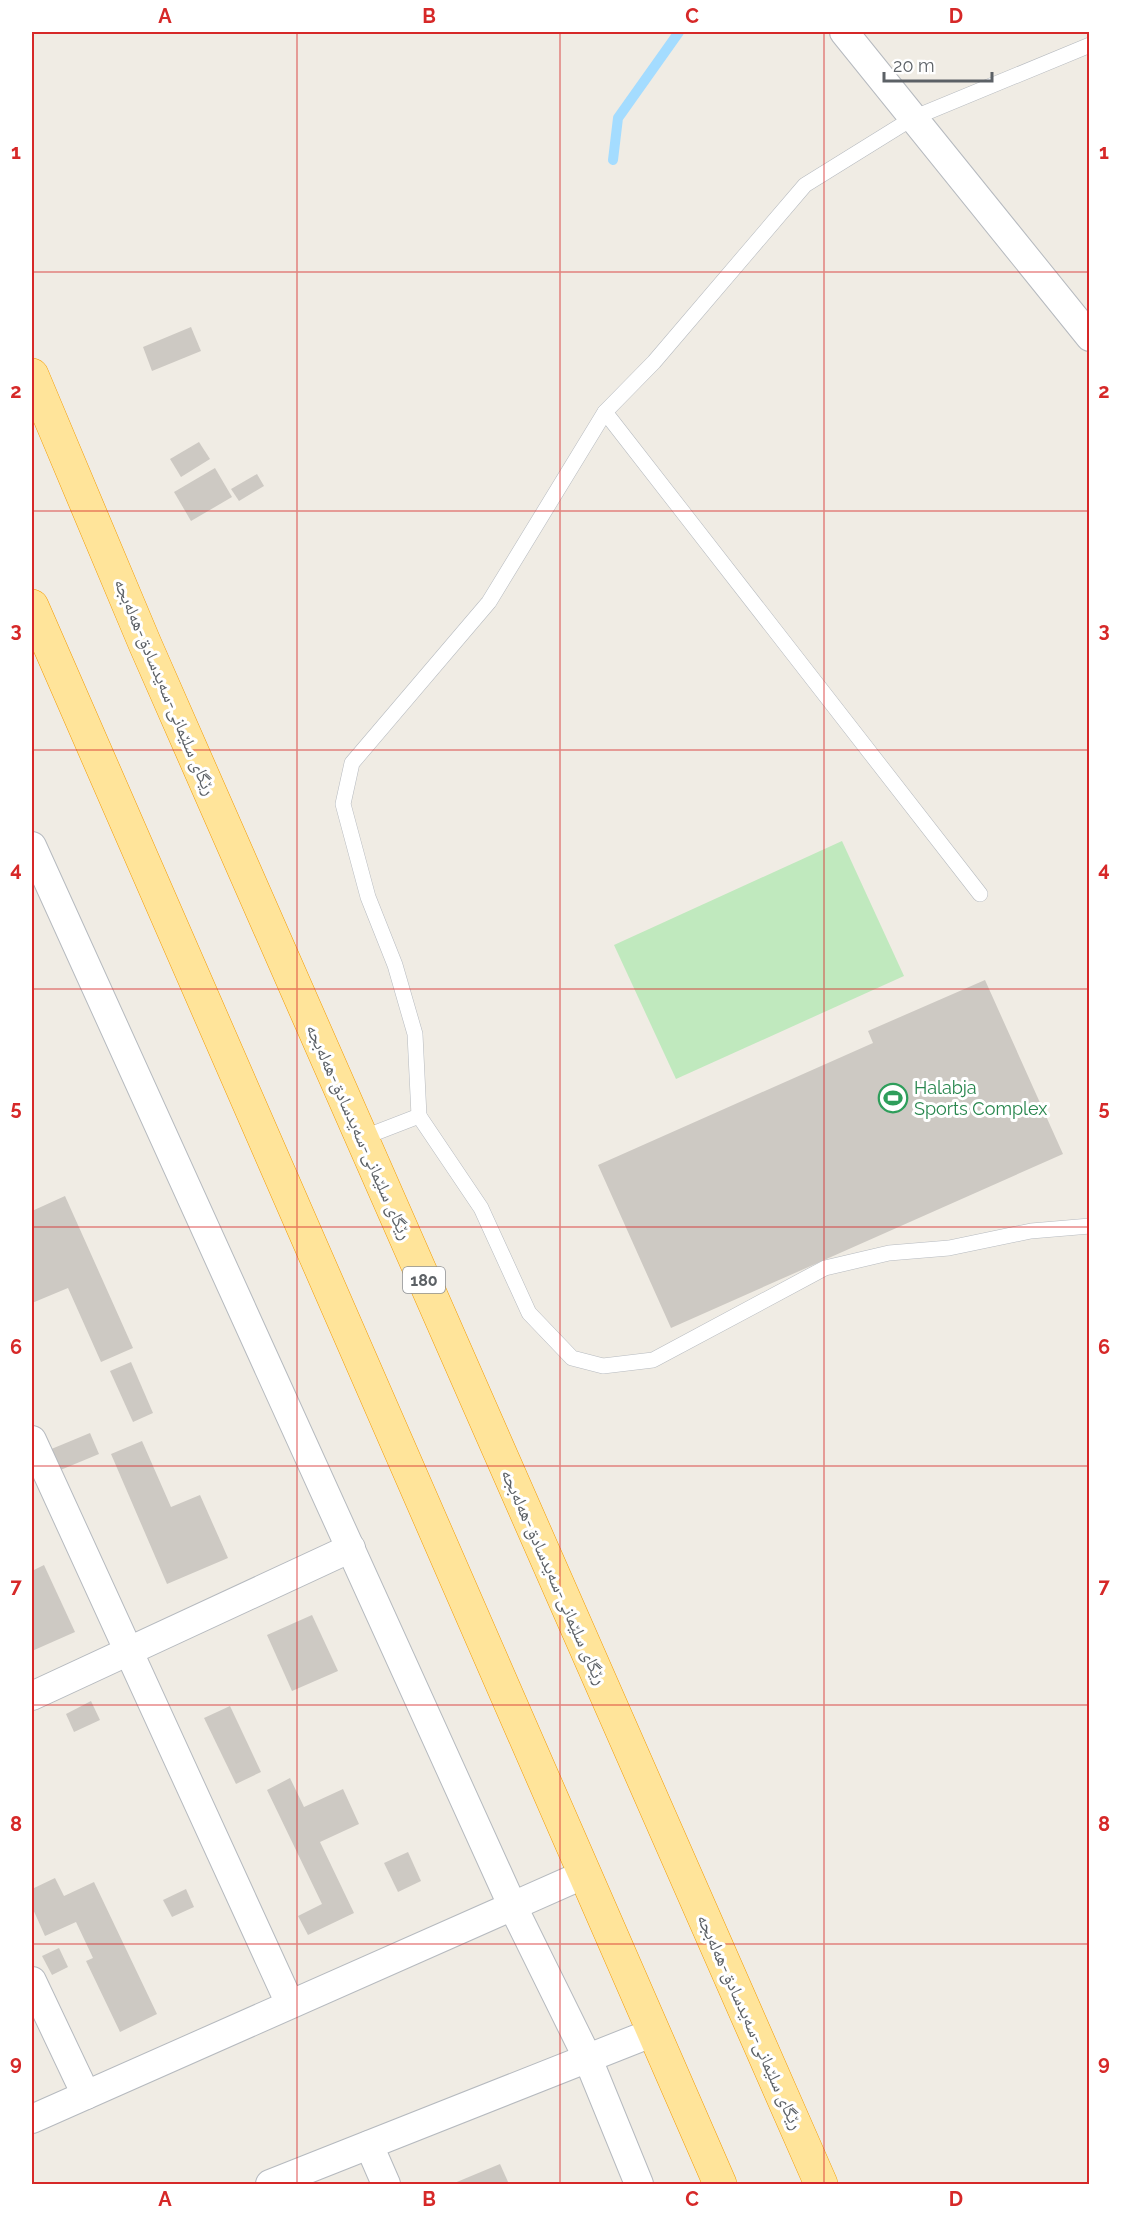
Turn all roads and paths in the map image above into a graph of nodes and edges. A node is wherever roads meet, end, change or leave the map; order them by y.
1 (844, 32) edge
2 (1089, 45) edge
3 (913, 118) junction
4 (1089, 337) edge
5 (32, 375) edge
6 (605, 412) junction
7 (32, 606) edge
8 (32, 846) edge
9 (38, 880) edge
10 (980, 894) dead end
11 (419, 1116) junction
12 (362, 1138) junction
13 (1089, 1226) edge
14 (32, 1440) edge
15 (351, 1548) junction
16 (128, 1652) junction
17 (32, 1696) edge
18 (585, 1874) junction
19 (513, 1905) junction
20 (32, 1981) edge
21 (290, 2004) junction
22 (654, 2032) junction
23 (588, 2059) junction
24 (86, 2095) junction
25 (32, 2119) edge
26 (369, 2145) junction
27 (270, 2184) edge
28 (386, 2184) edge
29 (639, 2184) edge
30 (720, 2184) edge
31 (821, 2184) edge

1 - 3 street
2 - 3 lane
3 - 4 street
3 - 6 lane
5 - 12 highway, رێگای سلێمانی-سەیدسادق-هەلەبجە / 180
6 - 10 lane
6 - 11 lane
7 - 18 highway
8 - 9 street
9 - 15 street
11 - 12 lane
11 - 13 lane
12 - 31 highway, رێگای سلێمانی-سەیدسادق-هەلەبجە / 180
14 - 16 street
15 - 16 street
15 - 19 street
16 - 17 street
16 - 21 street
18 - 19 street
18 - 22 highway
19 - 21 street
19 - 23 street
20 - 24 street
21 - 24 street
22 - 23 street
22 - 30 highway
23 - 26 street
23 - 29 street
24 - 25 street
26 - 27 street
26 - 28 street

